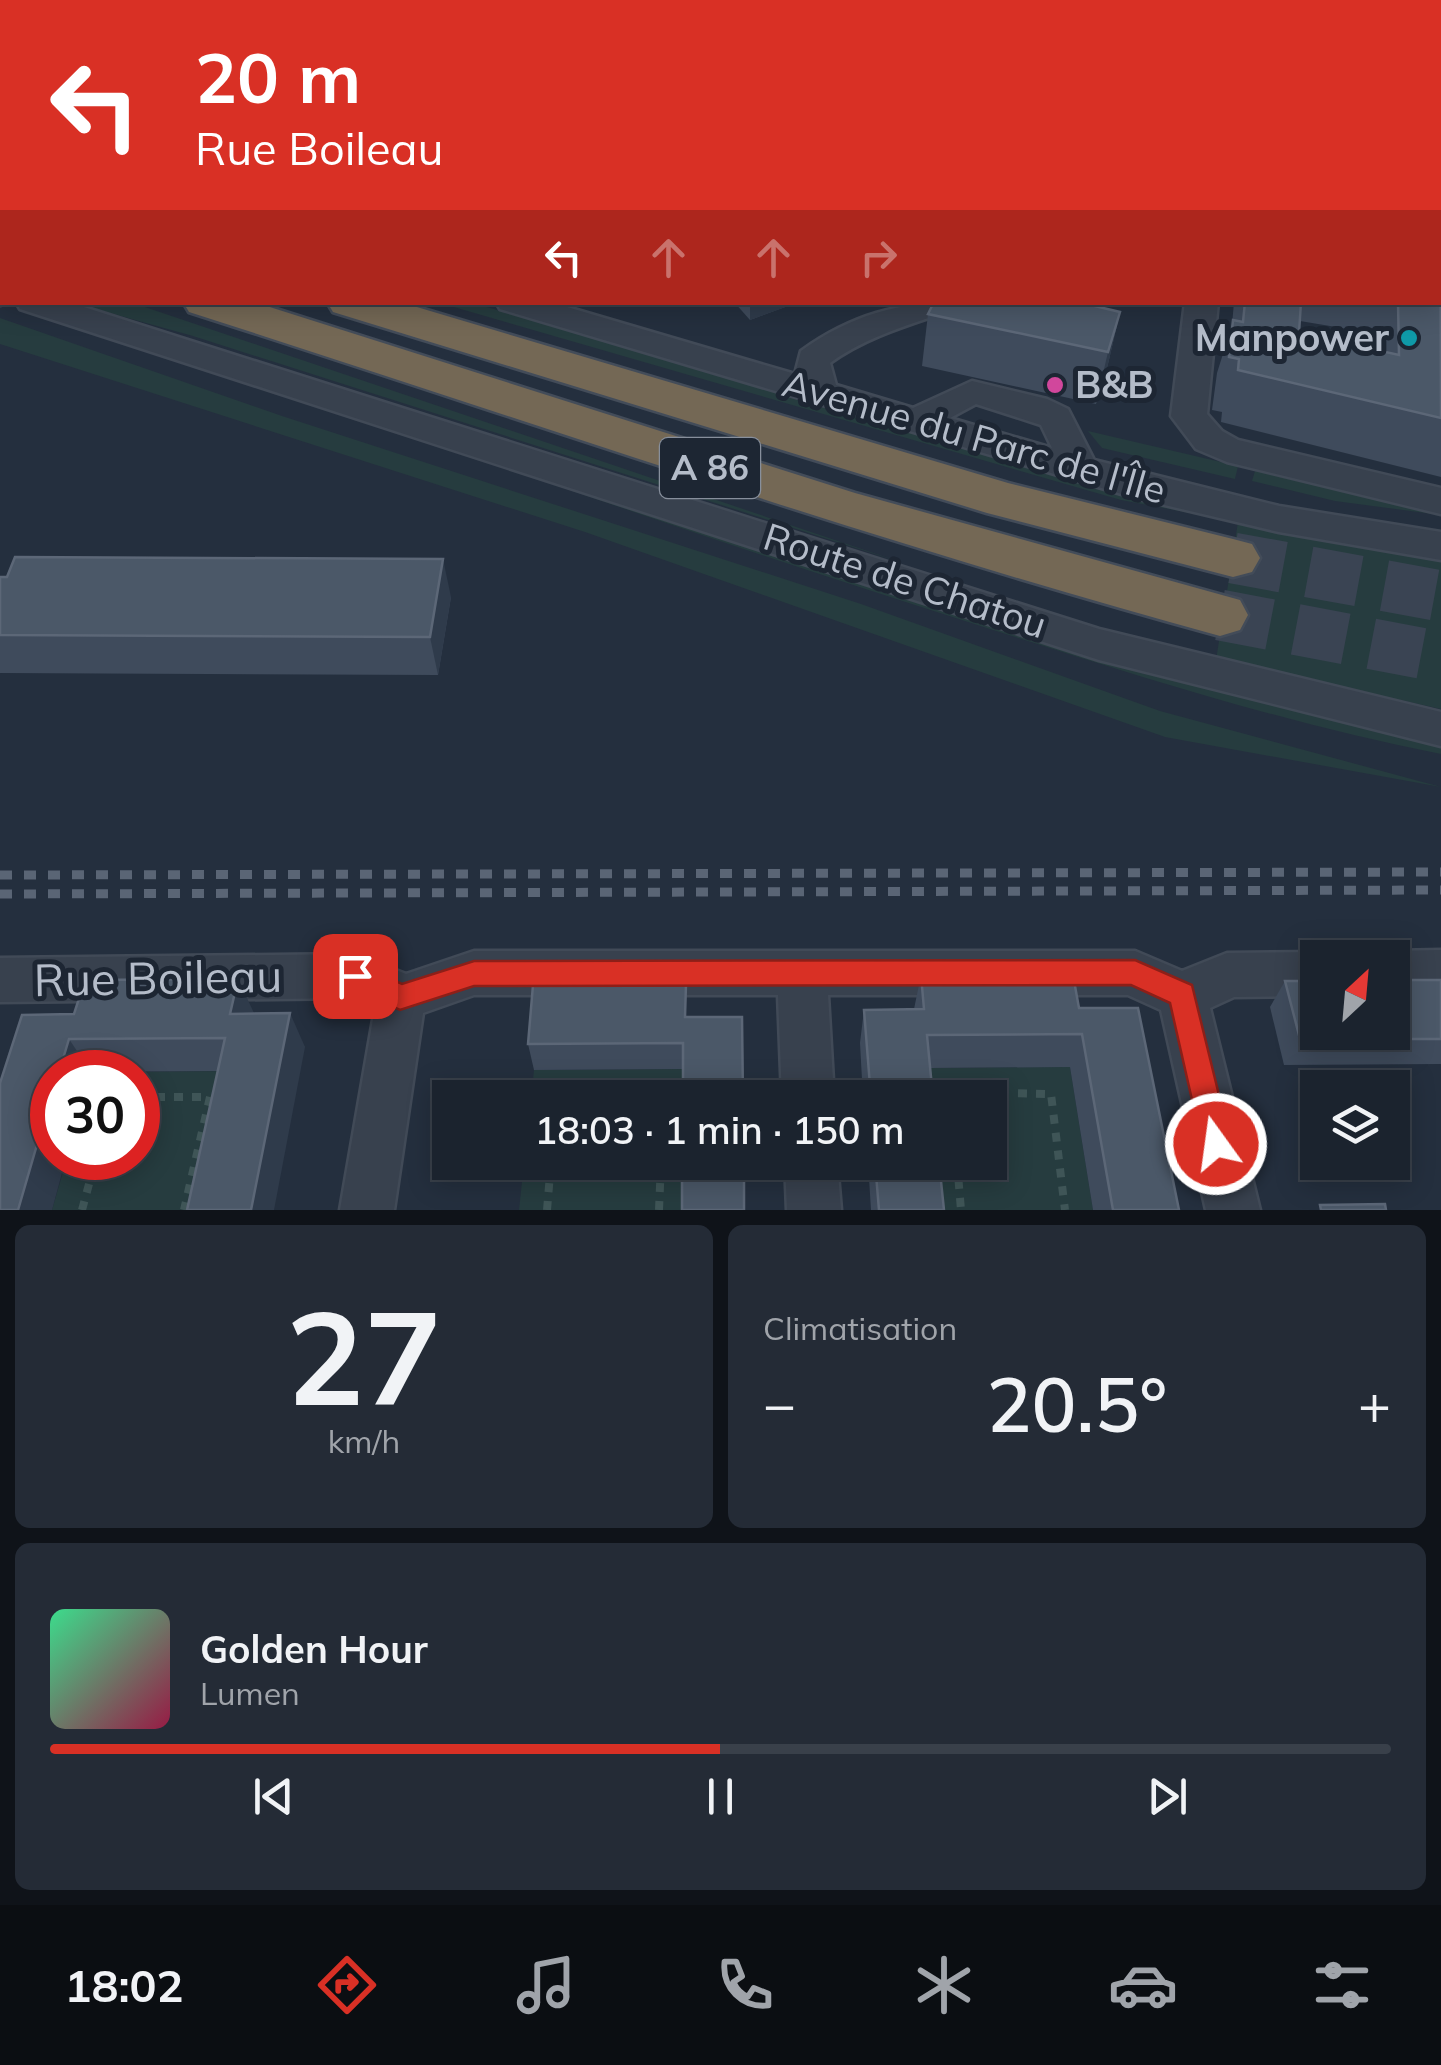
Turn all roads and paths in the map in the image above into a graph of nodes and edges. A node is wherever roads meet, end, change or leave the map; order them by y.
1 (41, 305) edge
2 (213, 305) edge
3 (359, 305) edge
4 (522, 305) edge
5 (935, 305) edge
6 (1202, 305) edge
7 (822, 394) junction
8 (1441, 501) edge
9 (1441, 546) edge
10 (1233, 558) tunnel mouth
11 (1220, 615) tunnel mouth
12 (1441, 729) edge
13 (1441, 972) edge
14 (1410, 973) edge
15 (802, 974) junction
16 (1300, 974) edge
17 (1, 984) edge
18 (1182, 994) junction
19 (400, 998) junction
20 (807, 1080) edge
21 (1007, 1093) edge
22 (160, 1097) edge
23 (90, 1180) edge
24 (550, 1180) edge
25 (660, 1180) edge
26 (813, 1180) edge
27 (960, 1180) edge
28 (82, 1210) edge
29 (184, 1210) edge
30 (368, 1210) edge
31 (547, 1210) edge
32 (659, 1210) edge
33 (814, 1210) edge
34 (962, 1210) edge
35 (1065, 1210) edge
36 (1232, 1210) edge

1 - 12 street, Route de Chatou
2 - 11 highway, A 86
3 - 10 highway, A 86
4 - 7 street, Avenue du Parc de l'Île
5 - 7 street
6 - 8 street
7 - 9 street, Avenue du Parc de l'Île
13 - 14 street
15 - 18 street
15 - 19 street
15 - 20 street
16 - 18 street
17 - 19 street, Rue Boileau
18 - 36 street
19 - 30 street
21 - 35 path
22 - 29 path
23 - 28 path
24 - 31 path
25 - 32 path
26 - 33 street
27 - 34 path

